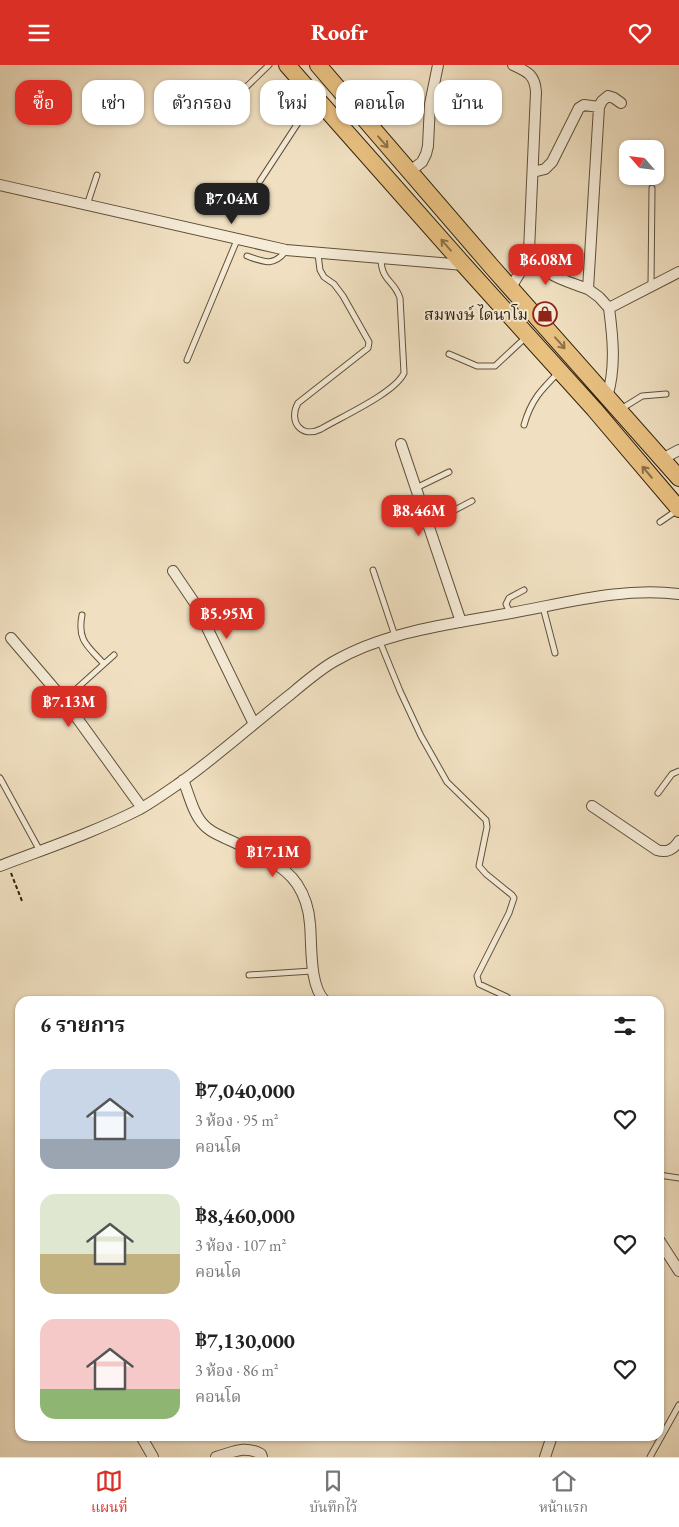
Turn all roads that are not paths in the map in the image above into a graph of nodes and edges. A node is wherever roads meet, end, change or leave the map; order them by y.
1 (269, 65) edge
2 (287, 65) edge
3 (318, 65) edge
4 (438, 65) edge
5 (513, 65) edge
6 (301, 80) edge
7 (250, 83) edge
8 (336, 87) edge
9 (621, 103) dead end
10 (326, 107) edge
11 (599, 107) junction
12 (297, 125) edge
13 (369, 125) edge
14 (409, 172) junction
15 (533, 172) junction
16 (97, 175) dead end
17 (260, 181) dead end
18 (0, 185) edge
19 (652, 188) dead end
20 (86, 205) junction
21 (237, 239) junction
22 (286, 250) junction
23 (529, 251) junction
24 (318, 254) junction
25 (247, 256) dead end
26 (381, 258) junction
27 (464, 265) junction
28 (679, 271) edge
29 (652, 286) junction
30 (511, 287) junction
31 (588, 289) junction
32 (609, 309) junction
33 (527, 335) junction
34 (449, 354) dead end
35 (187, 360) dead end
36 (560, 371) junction
37 (666, 394) dead end
38 (607, 397) junction
39 (619, 410) junction
40 (524, 425) dead end
41 (401, 444) dead end
42 (679, 450) edge
43 (662, 459) junction
44 (449, 472) dead end
45 (679, 478) edge
46 (415, 489) junction
47 (472, 501) dead end
48 (679, 509) edge
49 (660, 522) dead end
50 (428, 524) junction
51 (374, 570) dead end
52 (173, 571) dead end
53 (524, 590) dead end
54 (679, 594) edge
55 (543, 607) junction
56 (510, 613) junction
57 (82, 615) dead end
58 (462, 622) junction
59 (395, 637) junction
60 (11, 638) dead end
61 (380, 641) junction
62 (555, 653) dead end
63 (114, 655) dead end
64 (104, 664) junction
65 (64, 700) junction
66 (254, 724) junction
67 (679, 771) edge
68 (0, 778) edge
69 (183, 780) junction
70 (658, 793) dead end
71 (592, 806) dead end
72 (142, 808) junction
73 (679, 841) edge
74 (40, 851) junction
75 (4, 864) edge
76 (312, 971) junction
77 (249, 975) dead end
78 (321, 996) edge
79 (505, 996) edge
80 (664, 1176) edge
81 (679, 1177) edge
82 (664, 1248) edge
83 (679, 1271) edge
84 (679, 1405) edge
85 (664, 1432) edge
86 (144, 1441) edge
87 (550, 1441) edge
88 (659, 1441) edge
89 (153, 1457) edge
90 (216, 1457) edge
91 (262, 1457) edge
92 (545, 1457) edge
93 (650, 1457) edge

1 - 7 lane
2 - 6 main road
3 - 8 main road
4 - 14 street
5 - 15 street
9 - 11 street
27 -> 10 main road
11 - 15 street
11 - 31 street
12 - 17 lane
13 -> 14 main road
14 - 30 main road
15 - 23 street
16 - 20 lane
18 - 20 street
19 - 29 lane
20 - 21 street
21 - 22 street
21 - 35 lane
22 - 24 street
22 - 25 lane
23 - 30 street
23 - 31 street
24 - 26 street
24 - 26 lane
26 - 27 street
27 - 33 main road
28 - 29 street
29 - 32 street
30 -> 38 main road
31 - 32 street
32 - 38 street
33 - 34 lane
33 - 36 main road
36 - 40 lane
48 -> 36 main road
37 - 39 lane
38 - 39 main road
39 - 43 main road
41 - 46 street
42 - 43 street
43 - 45 main road
44 - 46 lane
46 - 50 street
47 - 50 lane
48 - 49 lane
50 - 58 street
51 - 59 lane
52 - 66 street
53 - 56 lane
54 - 55 street
55 - 56 street
55 - 62 lane
56 - 58 street
57 - 64 lane
58 - 59 street
59 - 61 street
60 - 65 street
61 - 66 street
61 - 79 lane
63 - 64 lane
64 - 65 lane
65 - 72 street
66 - 69 street
67 - 70 lane
68 - 74 lane
69 - 72 street
69 - 76 street
71 - 73 street
72 - 74 street
74 - 75 street
76 - 77 lane
76 - 78 street
80 - 81 lane
82 - 83 street
84 - 85 lane
86 - 89 street
87 - 92 street
88 - 93 lane
90 - 91 street

